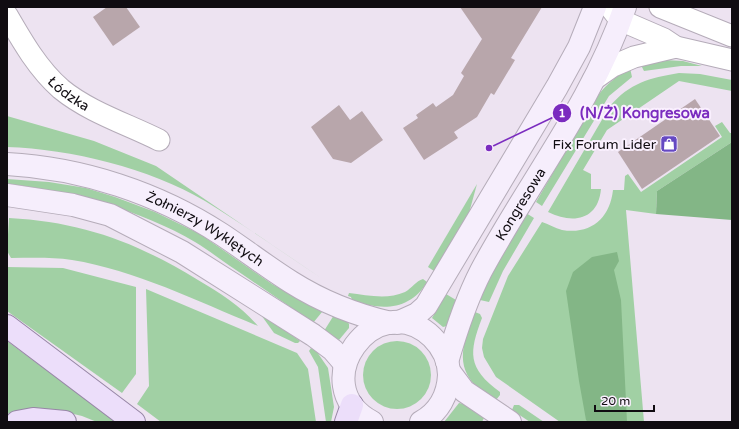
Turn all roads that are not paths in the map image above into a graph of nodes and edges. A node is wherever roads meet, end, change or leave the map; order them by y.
1 (595, 7) edge
2 (660, 7) edge
3 (618, 11) edge
4 (7, 15) edge
5 (732, 36) edge
6 (676, 47) junction
7 (732, 60) edge
8 (593, 80) junction
9 (159, 140) dead end
10 (7, 164) edge
11 (7, 195) edge
12 (394, 323) junction
13 (7, 326) edge
14 (345, 364) junction
15 (448, 367) junction
16 (349, 413) edge
17 (16, 422) edge
18 (65, 422) edge
19 (134, 422) edge
20 (372, 422) edge
21 (421, 422) edge
22 (510, 422) edge

1 - 12 street, Kongresowa
2 - 5 street
3 - 6 street
3 - 8 street, Kongresowa
4 - 9 street, Łódzka
6 - 7 street
6 - 8 street
8 - 15 street, Kongresowa
10 - 12 street, Żołnierzy Wyklętych
11 - 14 street
12 - 14 street, Kongresowa
12 - 15 street, Żołnierzy Wyklętych
13 - 19 main road
14 - 16 street
15 - 21 street, Kongresowa
15 - 22 street, Żołnierzy Wyklętych
16 - 20 street
17 - 18 main road

